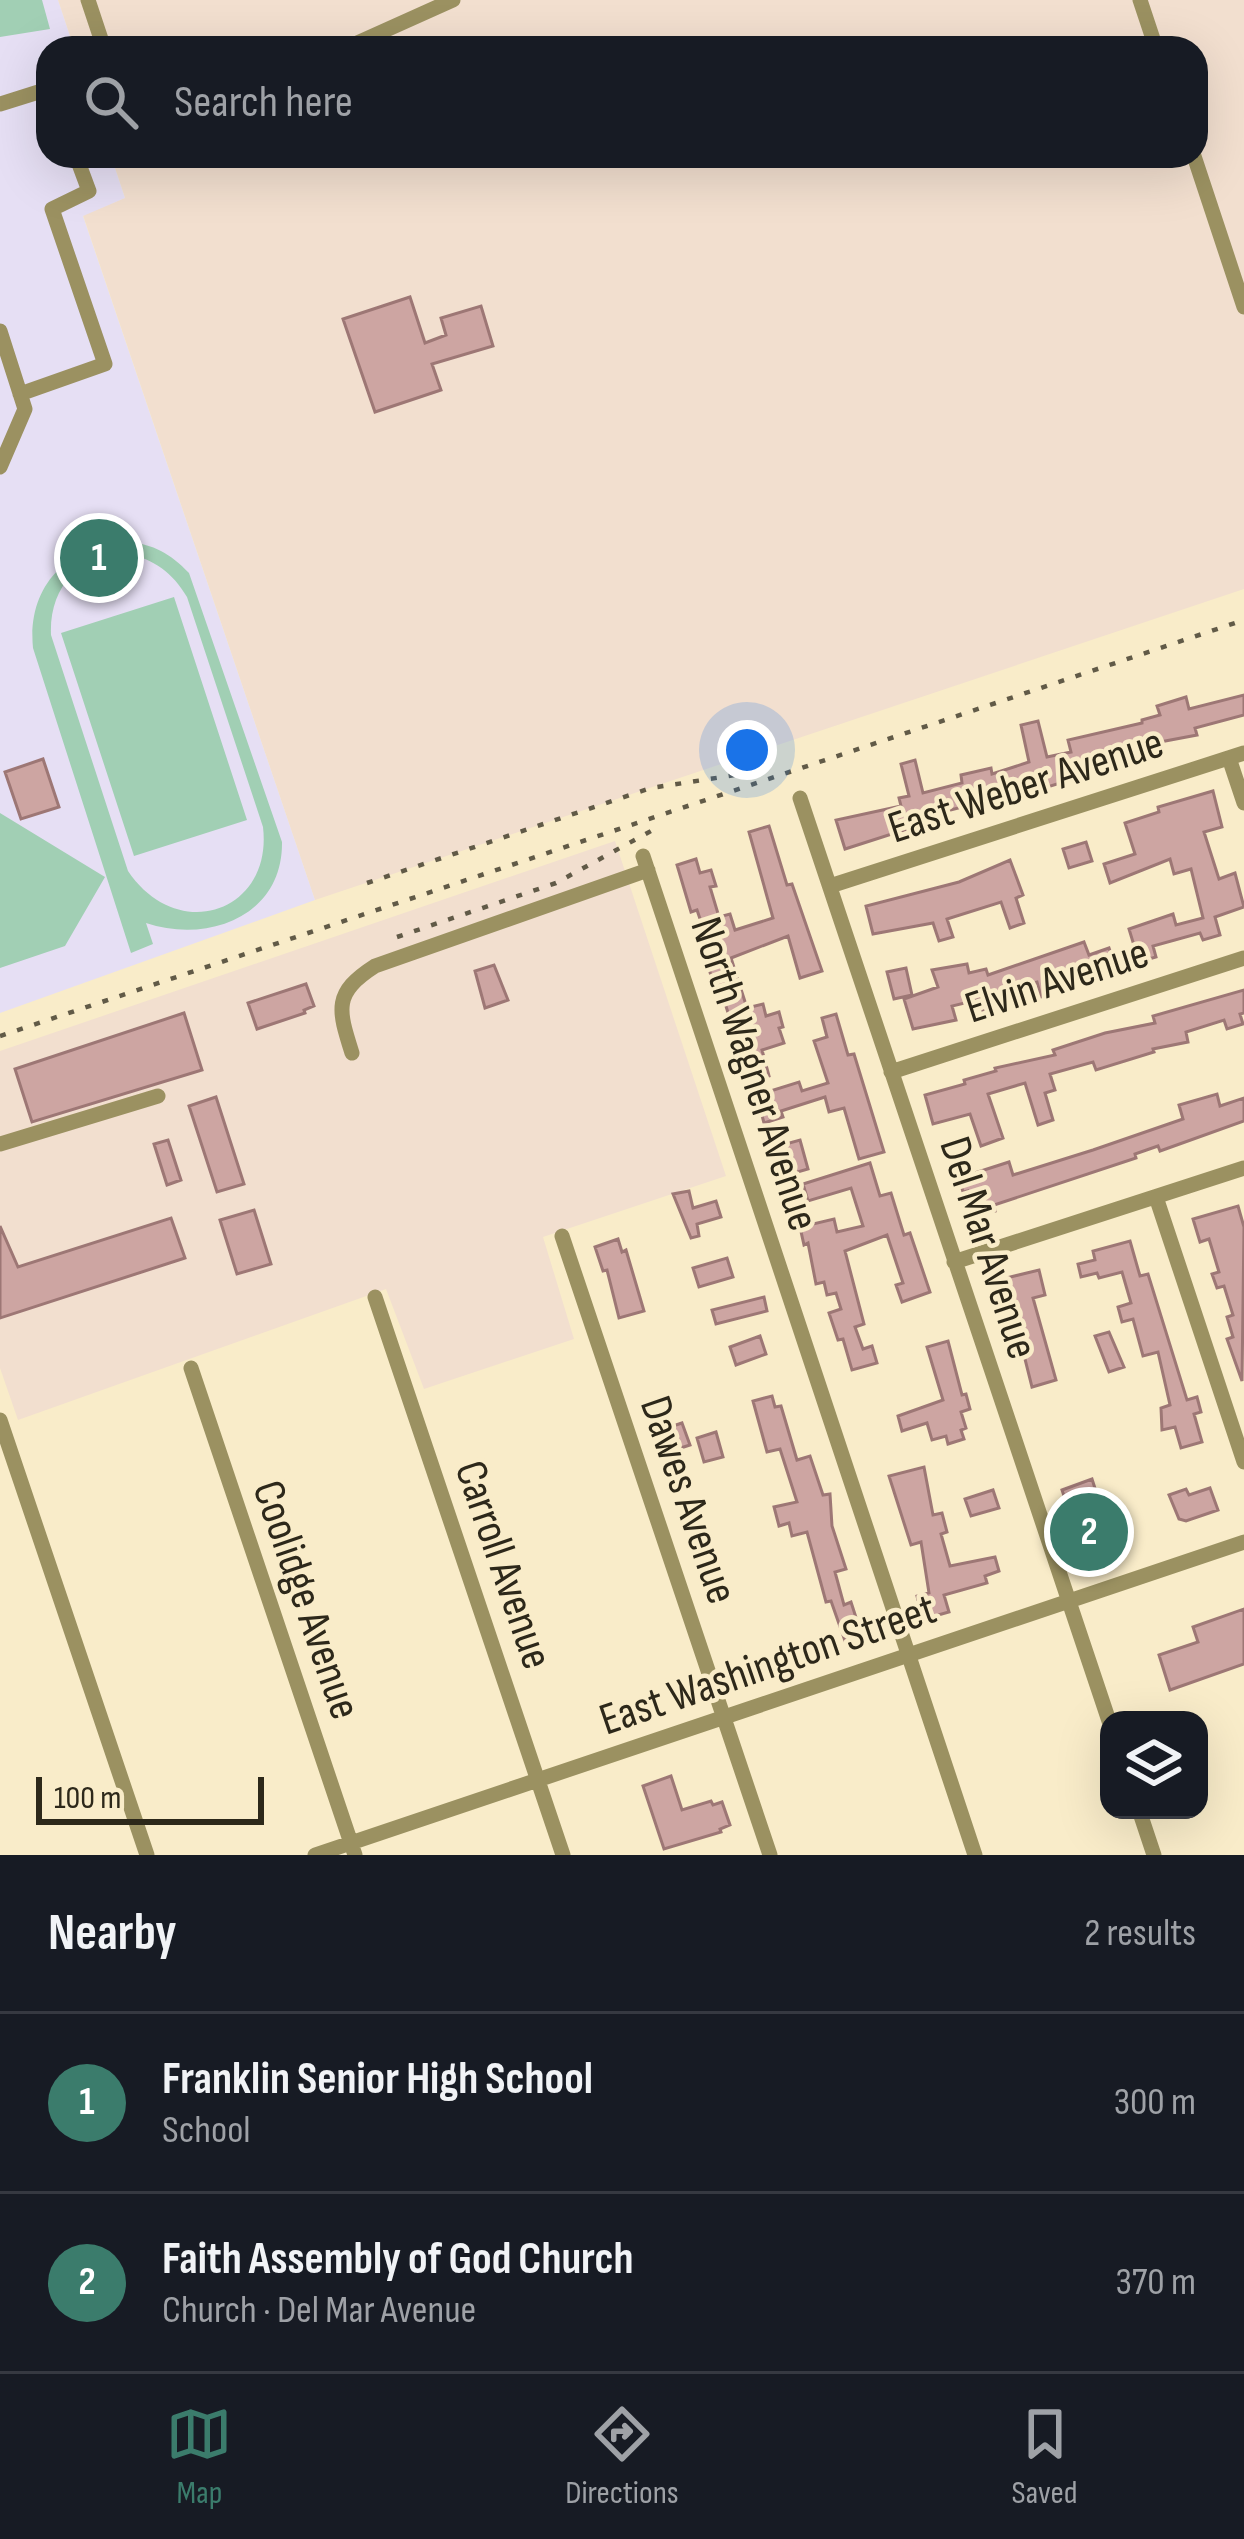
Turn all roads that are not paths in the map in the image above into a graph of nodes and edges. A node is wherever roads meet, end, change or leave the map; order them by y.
1 (88, 0) edge
2 (452, 0) edge
3 (1140, 0) edge
4 (100, 36) edge
5 (372, 36) edge
6 (1152, 36) edge
7 (36, 93) edge
8 (0, 104) edge
9 (80, 168) edge
10 (1198, 168) edge
11 (1244, 307) edge
12 (0, 331) edge
13 (20, 394) junction
14 (0, 467) edge
15 (1237, 756) edge
16 (800, 798) dead end
17 (1244, 803) edge
18 (830, 886) junction
19 (1244, 958) edge
20 (352, 1053) dead end
21 (891, 1072) junction
22 (158, 1096) dead end
23 (0, 1144) edge
24 (1244, 1168) edge
25 (1156, 1197) junction
26 (562, 1236) dead end
27 (954, 1262) junction
28 (375, 1297) dead end
29 (191, 1368) dead end
30 (0, 1420) edge
31 (1244, 1462) edge
32 (1244, 1542) edge
33 (1069, 1601) junction
34 (909, 1655) junction
35 (1106, 1711) edge
36 (723, 1718) junction
37 (538, 1780) junction
38 (1142, 1819) edge
39 (353, 1849) edge
40 (146, 1855) edge
41 (315, 1855) edge
42 (563, 1855) edge
43 (770, 1855) edge
44 (975, 1855) edge
45 (1154, 1855) edge

1 - 4 street
2 - 5 street
3 - 6 street
7 - 8 street
9 - 13 street
10 - 11 street
12 - 13 street
13 - 14 street
15 - 17 street
15 - 18 street, East Weber Avenue
16 - 18 street, Del Mar Avenue
18 - 21 street, Del Mar Avenue
19 - 21 street, Elvin Avenue
20 - 34 street, North Wagner Avenue
21 - 27 street, Del Mar Avenue
22 - 23 street
24 - 25 street
25 - 27 street
25 - 31 street
26 - 36 street, Dawes Avenue
27 - 33 street, Del Mar Avenue
28 - 37 street, Carroll Avenue
29 - 39 street, Coolidge Avenue
30 - 40 street
32 - 33 street, East Washington Street
33 - 34 street, East Washington Street
33 - 35 street, Del Mar Avenue
34 - 36 street, East Washington Street
34 - 44 street, North Wagner Avenue
36 - 37 street, East Washington Street
36 - 43 street, Dawes Avenue
37 - 39 street, East Washington Street
37 - 42 street, Carroll Avenue
38 - 45 street
39 - 41 street, East Washington Street

